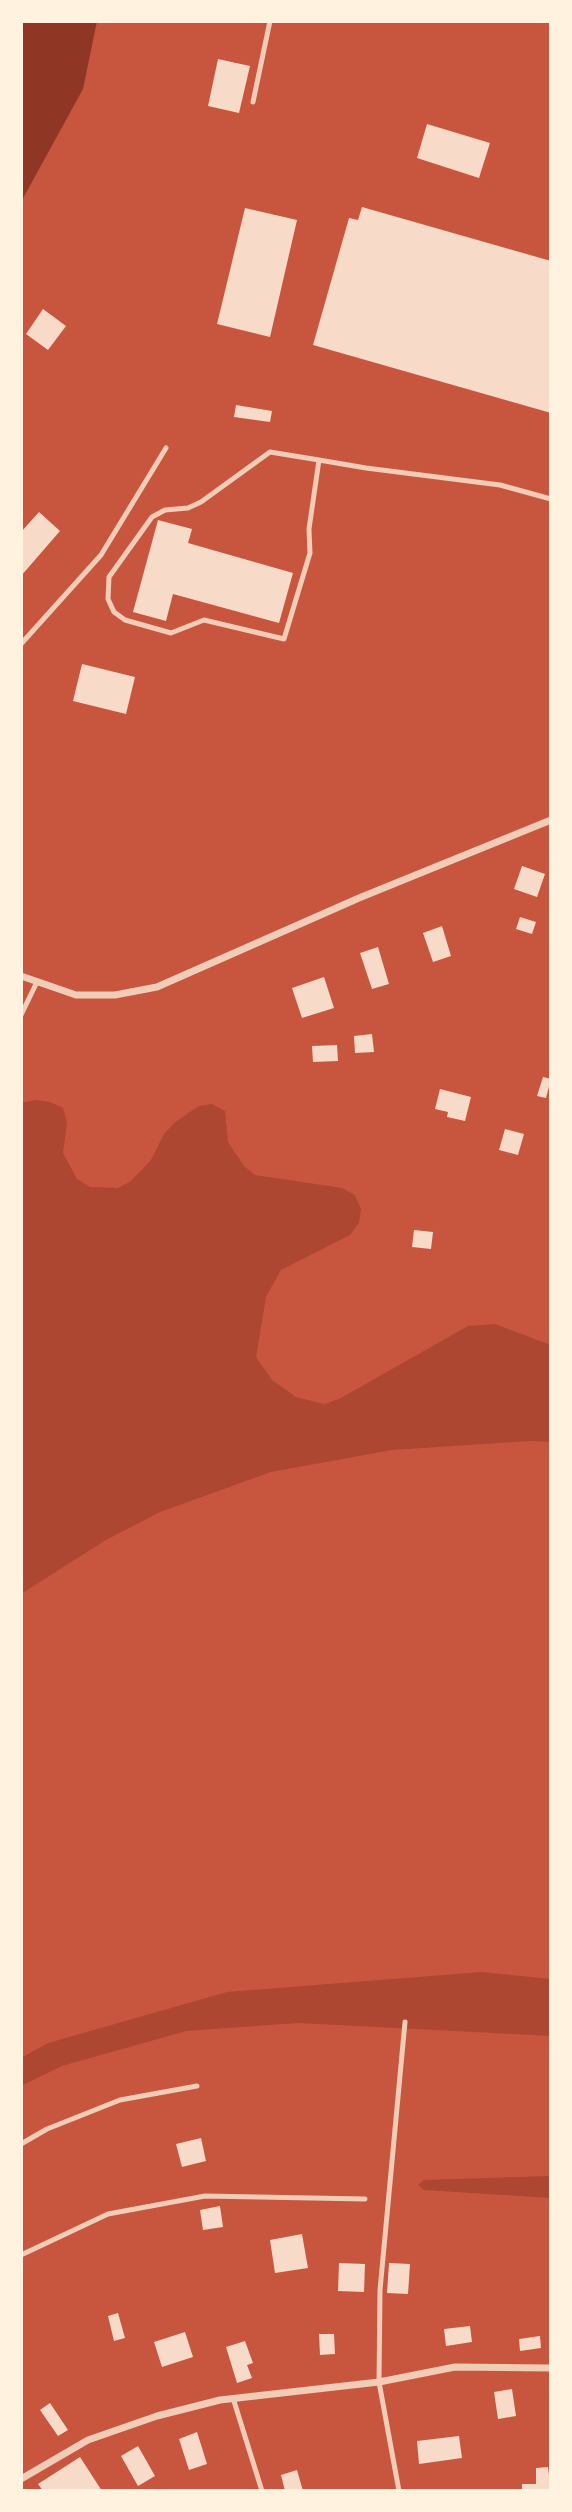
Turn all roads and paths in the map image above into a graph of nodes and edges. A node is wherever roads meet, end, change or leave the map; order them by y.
1 (270, 21) edge
2 (253, 102) dead end
3 (166, 448) dead end
4 (319, 460) junction
5 (551, 499) edge
6 (21, 644) edge
7 (551, 820) edge
8 (21, 976) edge
9 (36, 984) junction
10 (21, 1015) edge
11 (405, 2022) dead end
12 (197, 2086) dead end
13 (21, 2144) edge
14 (365, 2199) dead end
15 (21, 2255) edge
16 (551, 2368) edge
17 (379, 2382) junction
18 (233, 2398) junction
19 (21, 2479) edge
20 (262, 2491) edge
21 (399, 2491) edge

1 - 2 lane
3 - 6 lane
4 - 4 lane
4 - 5 lane
7 - 9 street
8 - 9 street
9 - 10 lane
11 - 17 lane
12 - 13 lane
14 - 15 lane
16 - 17 street
17 - 18 street
17 - 21 lane
18 - 19 street
18 - 20 lane

